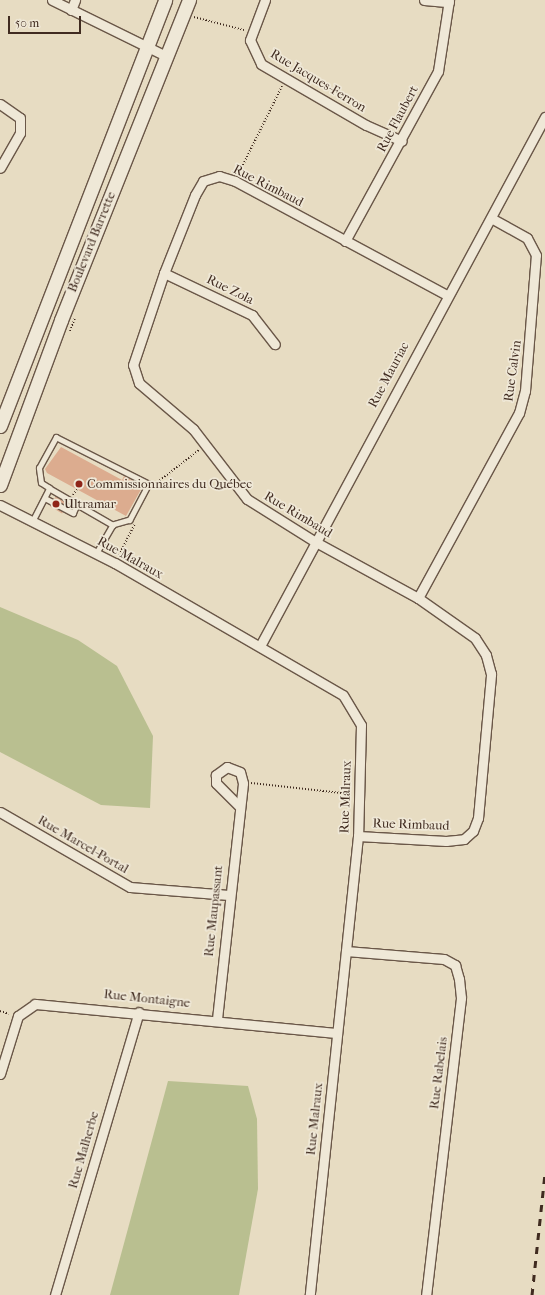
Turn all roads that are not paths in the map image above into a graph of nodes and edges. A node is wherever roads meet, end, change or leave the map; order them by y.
1 (52, 0) edge
2 (75, 0) edge
3 (165, 0) edge
4 (265, 0) edge
5 (424, 0) edge
6 (449, 1) edge
7 (186, 6) edge
8 (71, 10) junction
9 (146, 45) junction
10 (166, 56) junction
11 (0, 104) edge
12 (545, 117) edge
13 (402, 141) junction
14 (0, 168) edge
15 (491, 218) junction
16 (345, 241) junction
17 (164, 272) junction
18 (447, 295) junction
19 (275, 344) dead end
20 (0, 426) edge
21 (0, 485) edge
22 (49, 488) junction
23 (44, 498) junction
24 (77, 504) junction
25 (0, 506) edge
26 (32, 522) junction
27 (112, 524) junction
28 (314, 541) junction
29 (96, 554) junction
30 (418, 598) junction
31 (260, 646) junction
32 (239, 806) junction
33 (0, 812) edge
34 (358, 836) junction
35 (229, 895) junction
36 (346, 951) junction
37 (138, 1012) junction
38 (216, 1019) junction
39 (337, 1033) junction
40 (0, 1074) edge
41 (55, 1295) edge
42 (310, 1295) edge
43 (426, 1295) edge

1 - 8 street
2 - 8 street
3 - 9 main road, Boulevard Barrette
4 - 13 street, Rue Jacques-Ferron
5 - 6 street
6 - 13 street, Rue Flaubert
7 - 10 main road, Boulevard Barrette
8 - 9 street
9 - 10 street
9 - 20 main road, Boulevard Barrette
10 - 21 main road, Boulevard Barrette
11 - 14 street
12 - 15 street, Rue Mauriac
13 - 16 street, Rue Flaubert
15 - 18 street, Rue Mauriac
15 - 30 street, Rue Calvin
16 - 17 street, Rue Rimbaud
16 - 18 street, Rue Rimbaud
17 - 19 street, Rue Zola
17 - 28 street, Rue Rimbaud
18 - 28 street, Rue Mauriac
22 - 23 lane
22 - 24 lane
22 - 27 lane
23 - 24 lane
23 - 26 lane
24 - 27 lane
25 - 26 street, Rue Malraux
26 - 29 street, Rue Malraux
27 - 29 lane
28 - 30 street, Rue Rimbaud
28 - 31 street, Rue Mauriac
29 - 31 street, Rue Malraux
30 - 34 street, Rue Rimbaud
31 - 34 street, Rue Malraux
32 - 32 street, Rue Maupassant
32 - 35 street, Rue Maupassant
33 - 35 street, Rue Marcel-Portal
34 - 36 street, Rue Malraux
35 - 38 street, Rue Maupassant
36 - 39 street, Rue Malraux
36 - 43 street, Rue Rabelais
37 - 38 street, Rue Montaigne
37 - 40 street, Rue Montaigne
37 - 41 street, Rue Malherbe
38 - 39 street, Rue Montaigne
39 - 42 street, Rue Malraux

